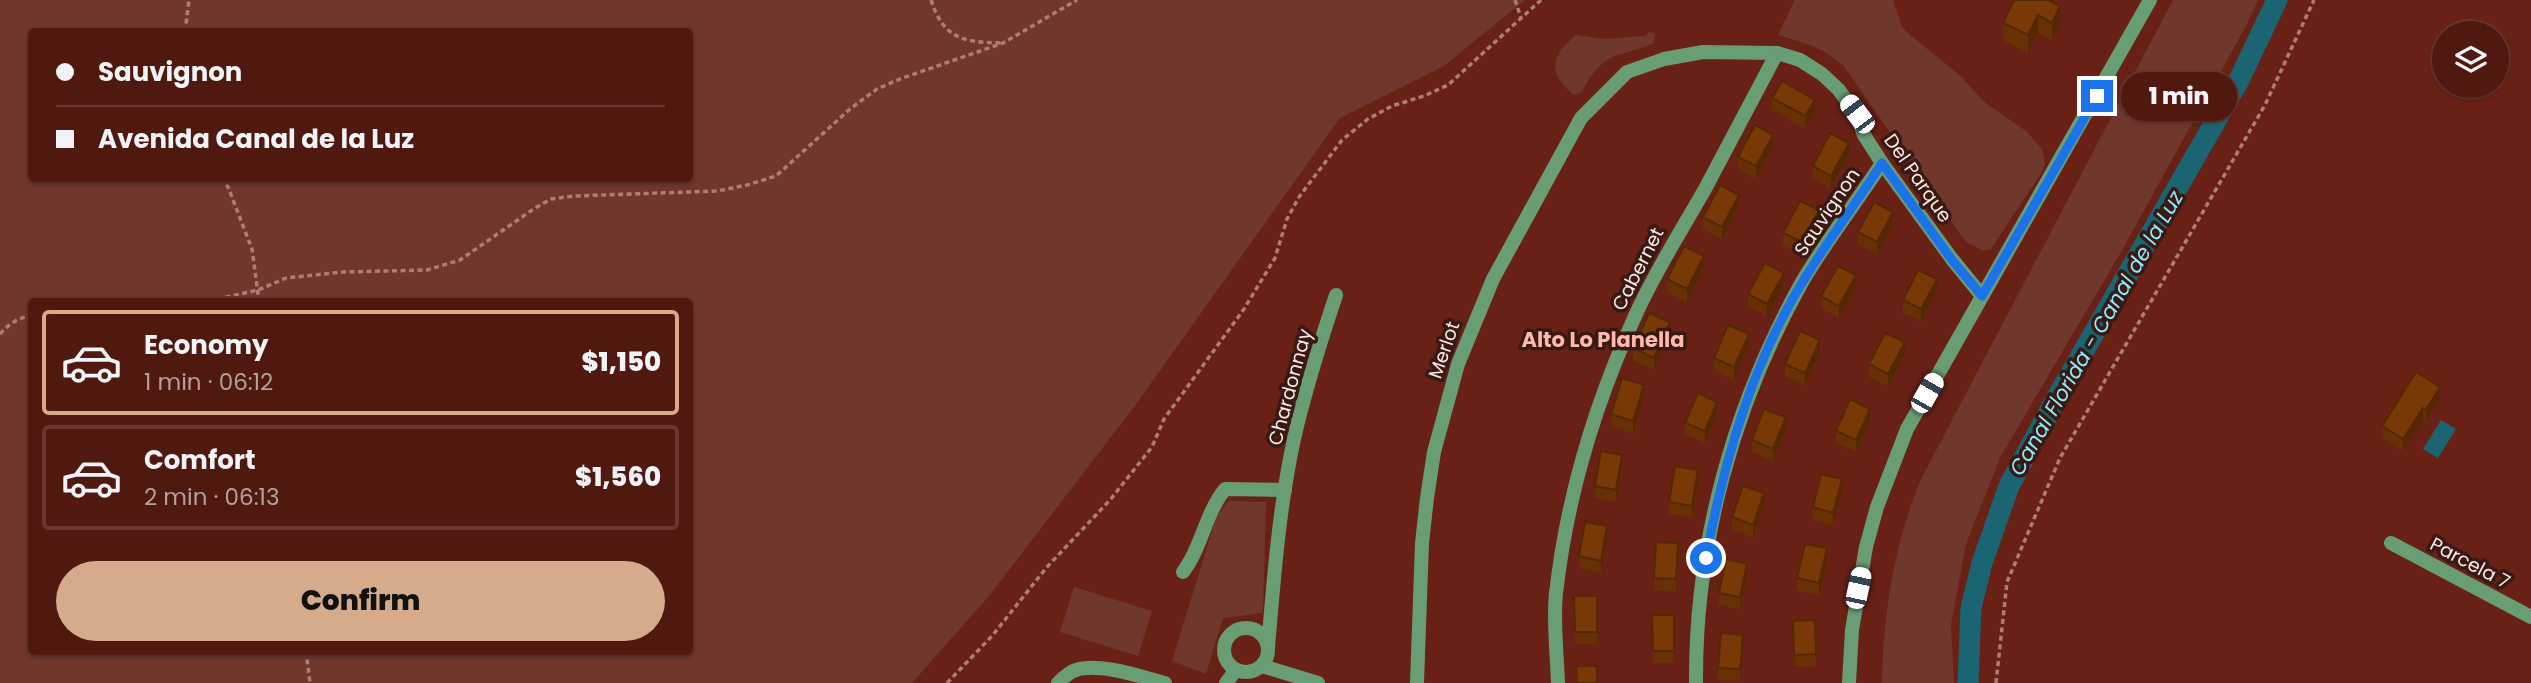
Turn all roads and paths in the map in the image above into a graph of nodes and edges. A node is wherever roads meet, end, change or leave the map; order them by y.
1 (189, 0) edge
2 (931, 0) edge
3 (1077, 0) edge
4 (1516, 0) edge
5 (1541, 0) edge
6 (2150, 0) edge
7 (2314, 0) edge
8 (1521, 18) junction
9 (186, 28) edge
10 (1003, 43) junction
11 (1777, 53) junction
12 (1627, 72) joint
13 (1882, 163) junction
14 (224, 182) edge
15 (258, 290) junction
16 (1336, 295) dead end
17 (1982, 296) junction
18 (222, 298) edge
19 (259, 298) edge
20 (28, 316) edge
21 (0, 334) edge
22 (1285, 490) junction
23 (2391, 543) dead end
24 (1182, 572) dead end
25 (2531, 617) edge
26 (1268, 647) junction
27 (306, 655) edge
28 (1262, 666) junction
29 (1236, 670) junction
30 (310, 683) edge
31 (947, 683) edge
32 (1058, 683) edge
33 (1165, 683) edge
34 (1226, 683) edge
35 (1318, 683) edge
36 (1417, 683) edge
37 (1558, 683) edge
38 (1696, 683) edge
39 (1849, 683) edge
40 (1996, 683) edge

1 - 9 path
2 - 10 path
3 - 10 path
4 - 8 path
5 - 8 path
6 - 17 street
7 - 40 path
8 - 31 path
10 - 15 path
11 - 12 street, Del Parque
11 - 13 street, Del Parque
11 - 37 street, Cabernet
12 - 36 street, Merlot
13 - 17 street, Del Parque
13 - 38 street, Sauvignon
14 - 15 path
15 - 18 path
15 - 19 path
16 - 22 street, Chardonnay
17 - 39 street
20 - 21 path
22 - 24 street
22 - 26 street, Chardonnay
23 - 25 street, Parcela 7
26 - 28 street
26 - 29 street
27 - 30 path
28 - 29 street
28 - 35 street
29 - 34 street
32 - 33 street

